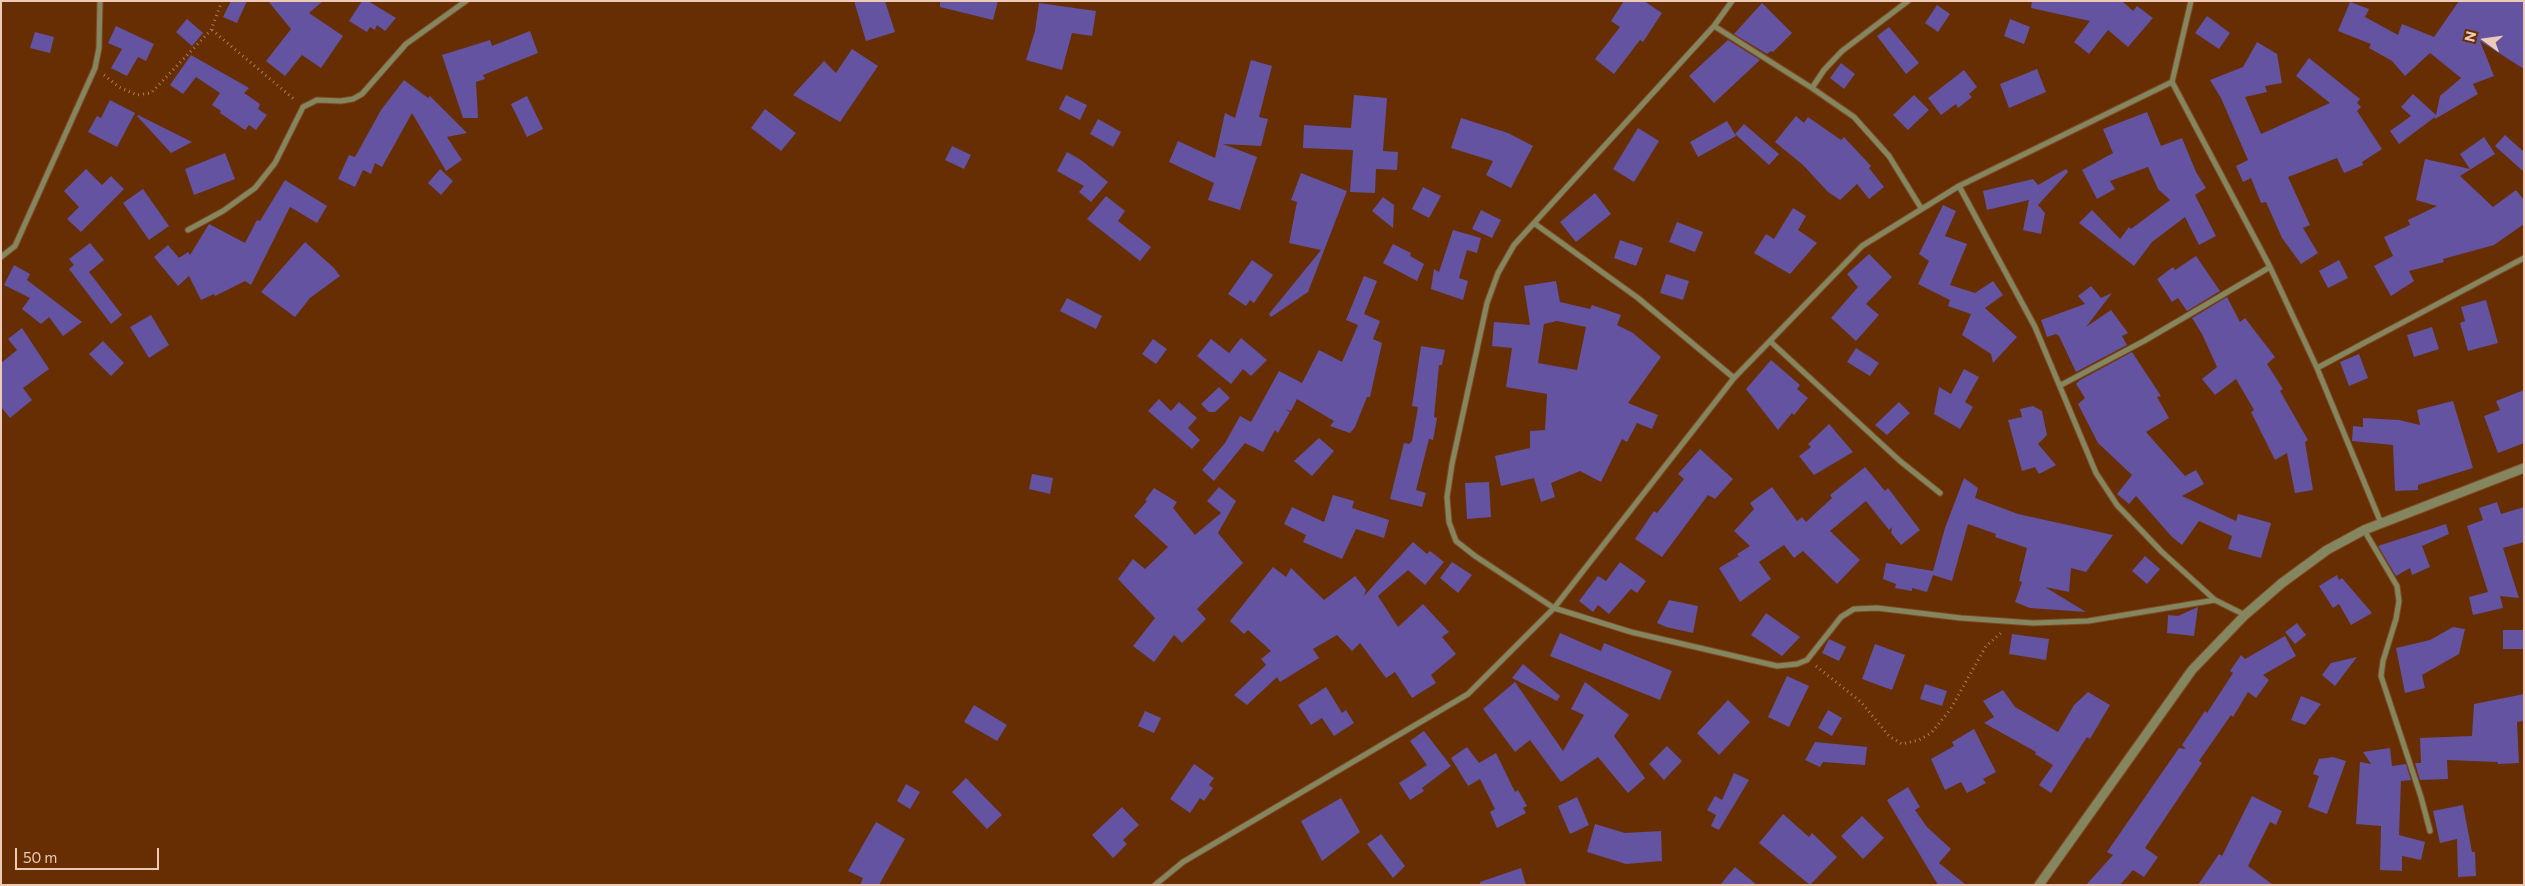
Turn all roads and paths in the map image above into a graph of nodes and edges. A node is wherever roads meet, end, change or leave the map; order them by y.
1 (100, 1) edge
2 (222, 1) edge
3 (466, 1) edge
4 (1732, 1) edge
5 (1908, 1) edge
6 (2191, 1) edge
7 (1714, 26) junction
8 (212, 30) junction
9 (95, 68) junction
10 (2172, 82) junction
11 (1812, 88) junction
12 (303, 107) junction
13 (1958, 186) junction
14 (1921, 208) junction
15 (1534, 223) junction
16 (188, 230) dead end
17 (1, 257) edge
18 (2524, 258) edge
19 (2270, 267) junction
20 (1771, 342) junction
21 (2317, 368) junction
22 (1734, 378) junction
23 (2061, 385) junction
24 (2524, 468) edge
25 (1940, 493) dead end
26 (2381, 523) junction
27 (2364, 530) junction
28 (2215, 600) junction
29 (1554, 608) junction
30 (2244, 615) junction
31 (2016, 621) junction
32 (1807, 660) junction
33 (2430, 831) dead end
34 (1155, 885) edge
35 (2039, 885) edge

1 - 9 street
2 - 8 path
3 - 12 street
4 - 7 street
5 - 11 street
6 - 10 street
7 - 11 street
7 - 15 street
8 - 9 path
8 - 12 path
9 - 17 street
10 - 13 street
10 - 19 street
11 - 14 street
12 - 16 street
13 - 14 street
13 - 23 street
14 - 20 street
15 - 22 street
15 - 29 street
18 - 21 street
19 - 21 street
19 - 23 street
20 - 22 street
20 - 25 street
21 - 26 street
22 - 29 street
23 - 28 street
24 - 26 street
26 - 27 street
27 - 30 street
27 - 33 street
28 - 30 street
28 - 31 street
29 - 32 street
29 - 34 street
30 - 35 street
31 - 32 street
31 - 32 path

